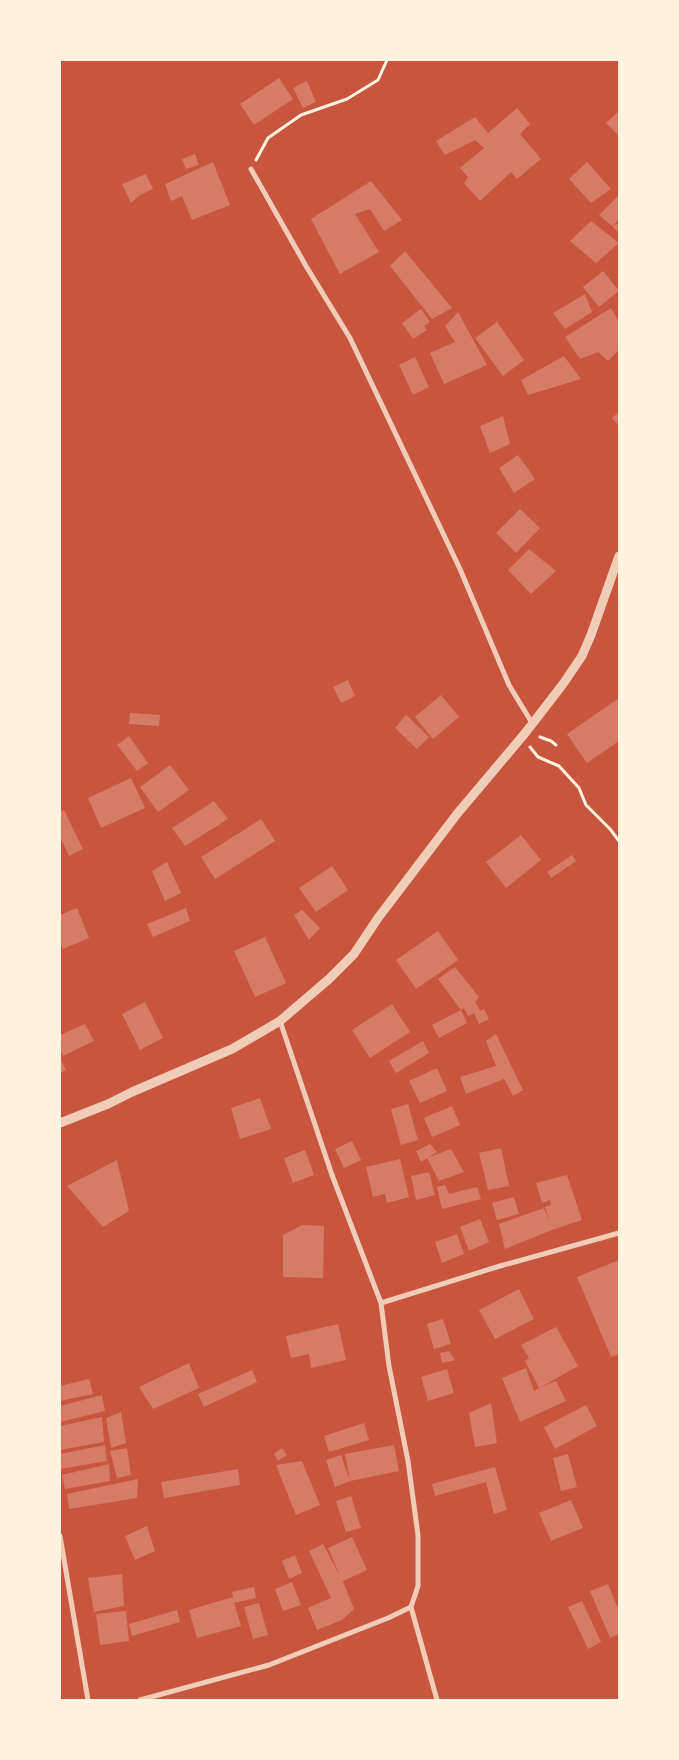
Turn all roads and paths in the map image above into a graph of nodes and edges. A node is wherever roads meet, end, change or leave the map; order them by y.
1 (387, 60) edge
2 (251, 169) joint
3 (619, 556) edge
4 (532, 723) junction
5 (521, 738) junction
6 (619, 841) edge
7 (280, 1021) junction
8 (60, 1123) edge
9 (619, 1233) edge
10 (381, 1303) junction
11 (60, 1536) edge
12 (411, 1607) junction
13 (88, 1700) edge
14 (140, 1700) edge
15 (437, 1700) edge

1 - 2 path
2 - 4 street
3 - 4 street
4 - 5 street
5 - 6 path
5 - 7 street
7 - 8 street
7 - 10 street
9 - 10 street
10 - 12 street
11 - 13 street
12 - 14 street
12 - 15 street

